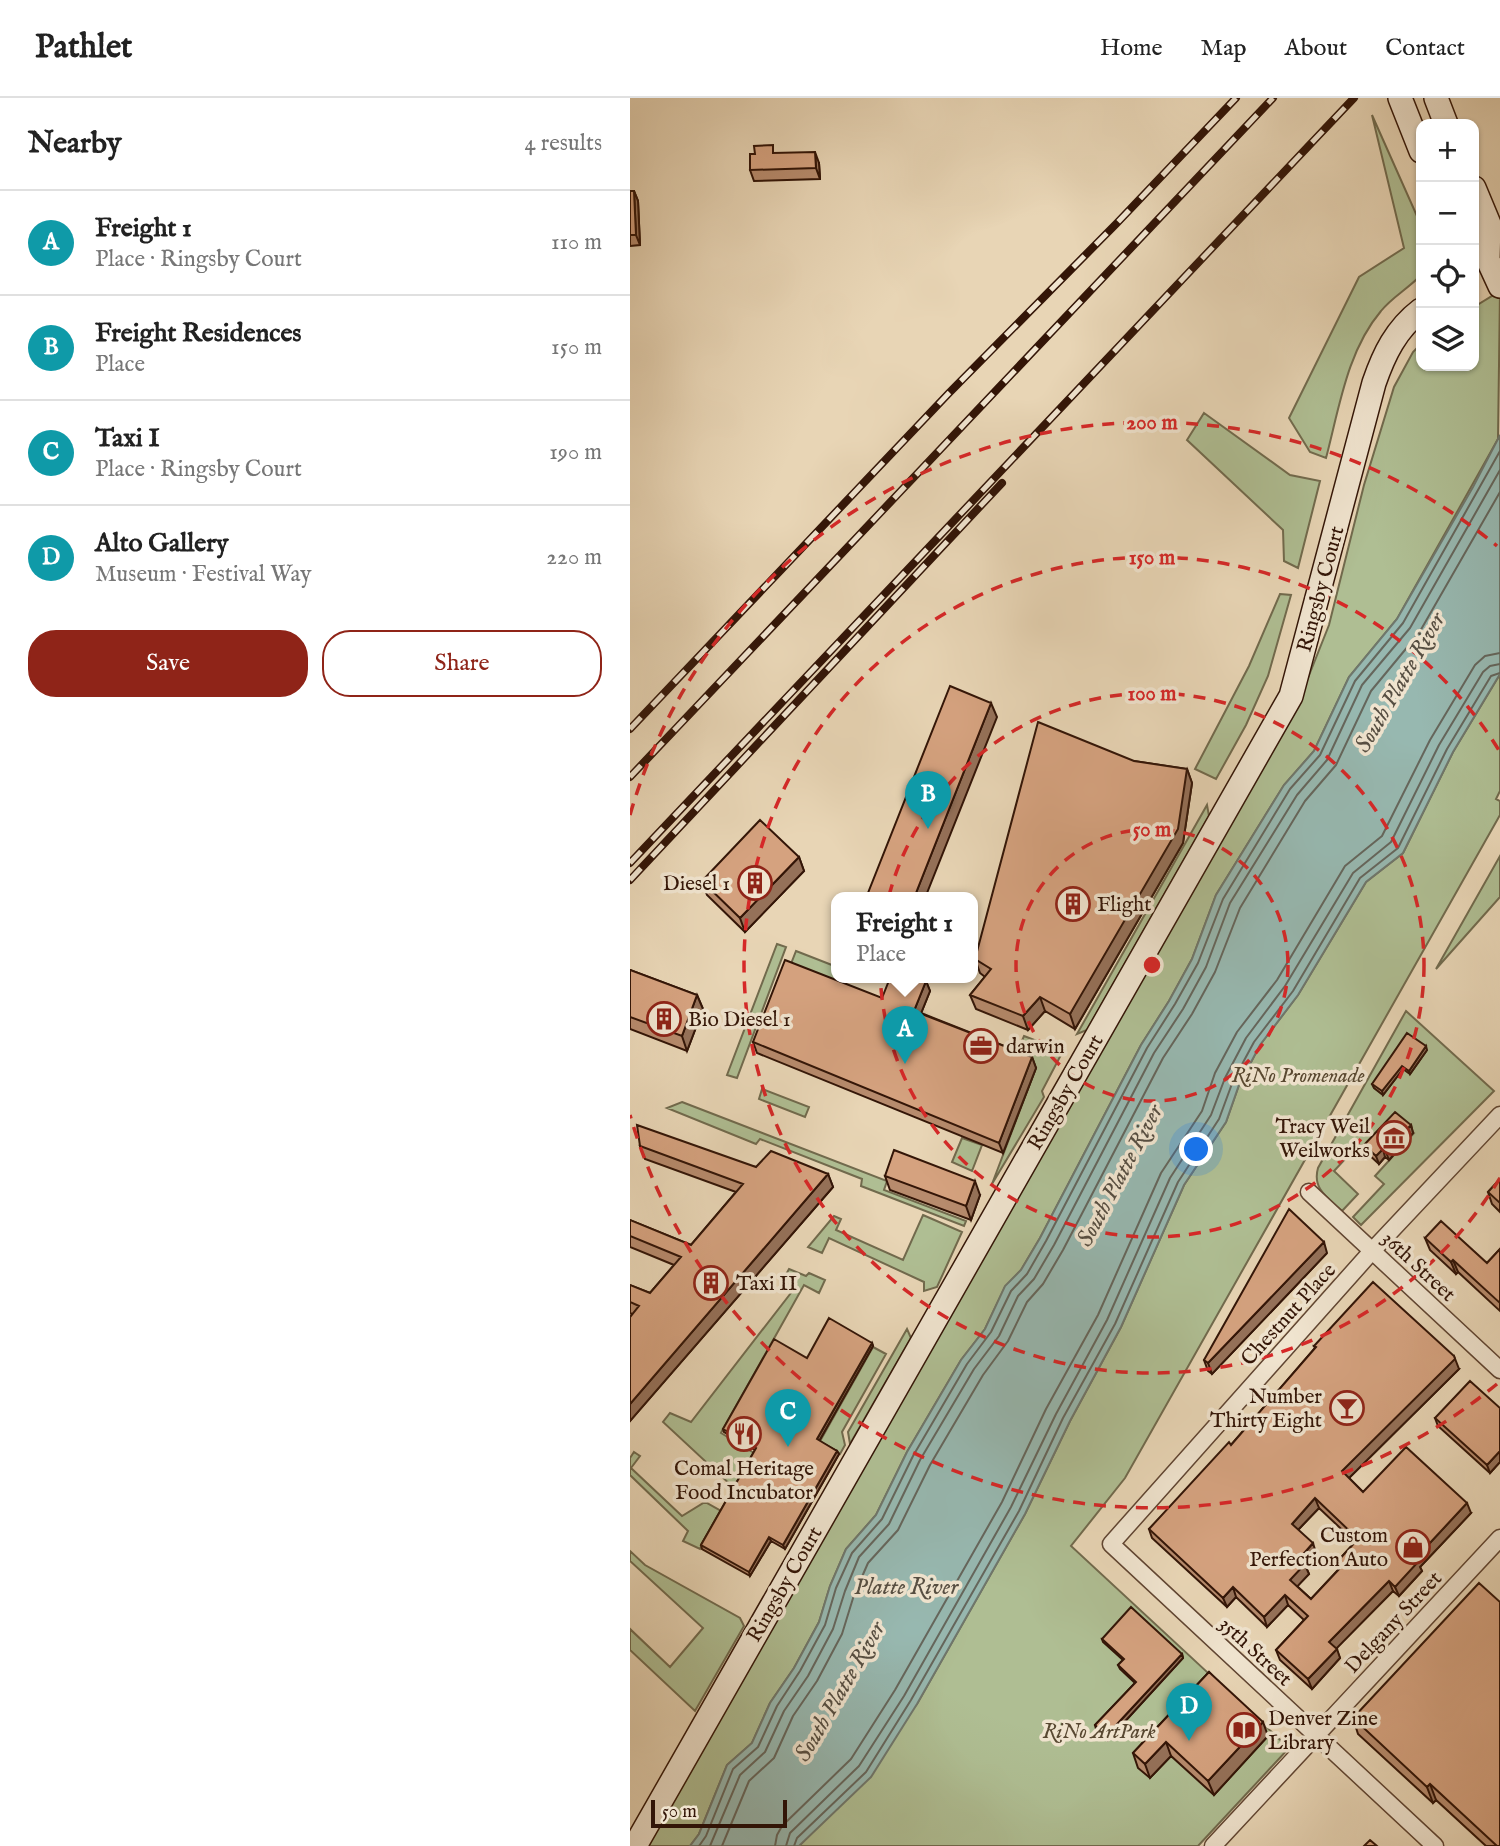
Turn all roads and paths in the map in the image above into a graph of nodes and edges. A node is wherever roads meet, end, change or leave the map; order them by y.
1 (1400, 98) edge
2 (1436, 98) edge
3 (1444, 119) edge
4 (1416, 138) edge
5 (1479, 200) edge
6 (1479, 258) edge
7 (1479, 262) edge
8 (1500, 286) edge
9 (1416, 314) edge
10 (1500, 1115) edge
11 (1309, 1192) dead end
12 (1372, 1251) junction
13 (1500, 1370) edge
14 (1500, 1538) edge
15 (1111, 1544) joint
16 (1317, 1736) junction
17 (635, 1846) edge
18 (1213, 1846) edge
19 (1435, 1846) edge

1 - 4 street
2 - 3 street
5 - 6 street
7 - 8 street
9 - 17 street, Ringsby Court
10 - 12 street, Chestnut Place
11 - 12 street, 36th Street
12 - 13 street, 36th Street
12 - 15 street, Chestnut Place
14 - 16 street, Delgany Street
15 - 16 street, 35th Street
16 - 18 street, Delgany Street
16 - 19 street, 35th Street

